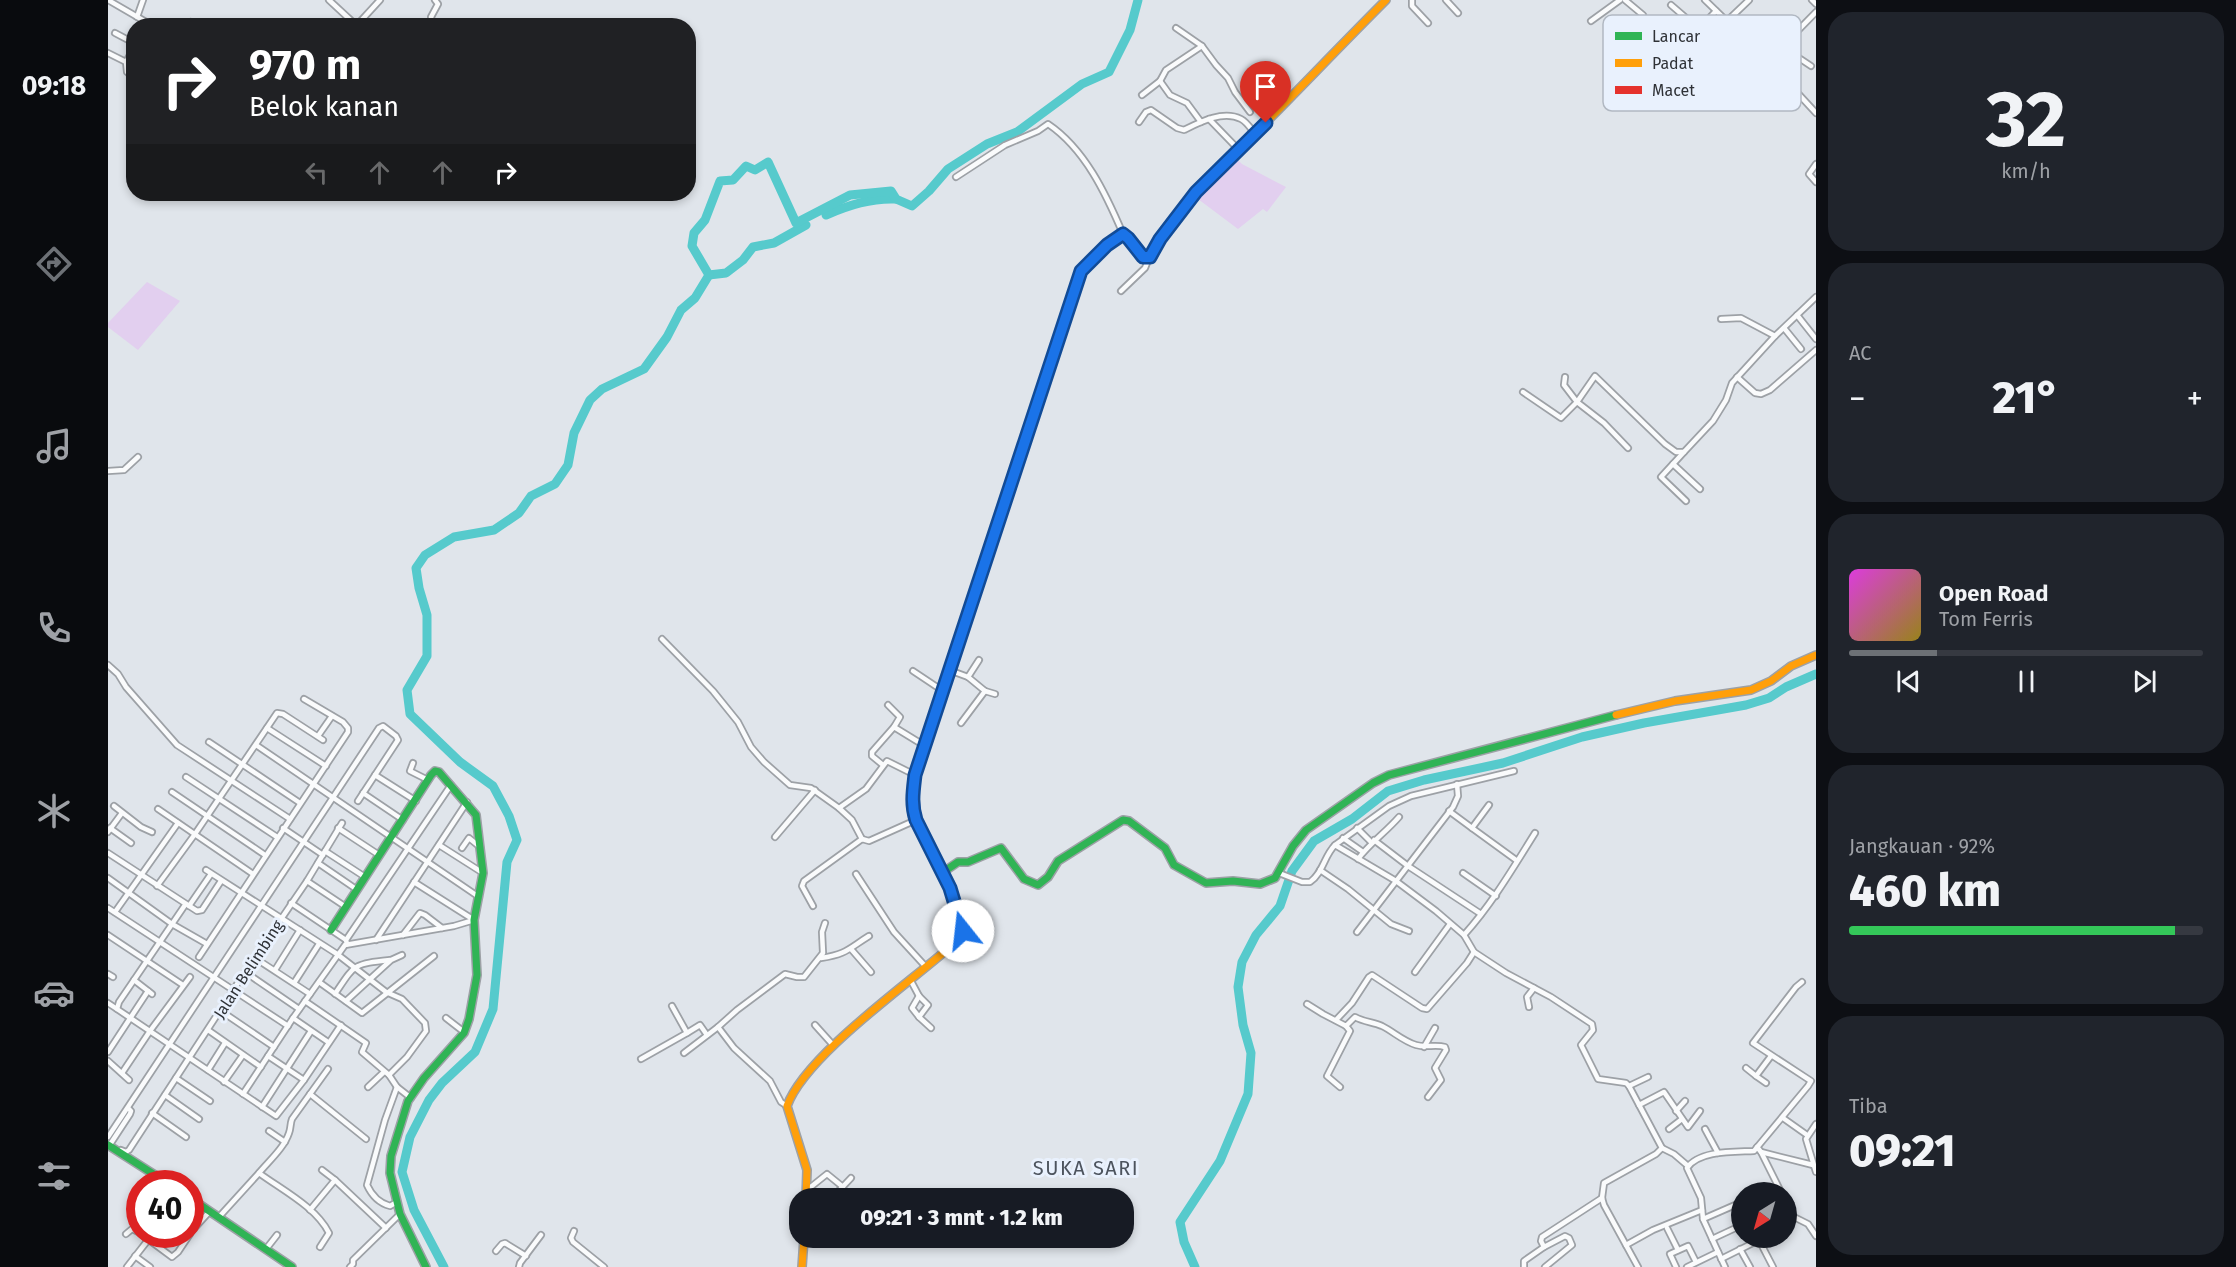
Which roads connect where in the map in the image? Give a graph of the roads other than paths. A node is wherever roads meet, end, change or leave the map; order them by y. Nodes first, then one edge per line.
1 (108, 0) edge
2 (143, 0) edge
3 (329, 0) edge
4 (380, 0) edge
5 (435, 0) edge
6 (1386, 0) edge
7 (1412, 0) edge
8 (1446, 0) edge
9 (1620, 0) edge
10 (1625, 0) edge
11 (1705, 0) edge
12 (1749, 0) edge
13 (1812, 0) edge
14 (1816, 4) edge
15 (1671, 5) dead end
16 (1716, 11) junction
17 (1816, 12) edge
18 (1458, 13) dead end
19 (1643, 15) dead end
20 (1683, 15) edge
21 (1713, 15) edge
22 (1720, 15) edge
23 (1733, 15) edge
24 (137, 17) joint
25 (349, 18) edge
26 (363, 18) edge
27 (431, 18) edge
28 (1591, 21) dead end
29 (1428, 23) dead end
30 (1801, 27) edge
31 (1176, 28) dead end
32 (115, 33) dead end
33 (126, 39) edge
34 (1203, 46) junction
35 (108, 53) edge
36 (1801, 59) edge
37 (126, 62) edge
38 (1811, 66) dead end
39 (1160, 81) junction
40 (1142, 95) dead end
41 (1801, 98) edge
42 (1247, 108) dead end
43 (1816, 113) edge
44 (1209, 119) junction
45 (1139, 122) dead end
46 (1202, 122) junction
47 (1255, 134) junction
48 (1239, 150) junction
49 (1816, 164) edge
50 (956, 177) dead end
51 (1816, 182) edge
52 (1123, 234) junction
53 (1149, 258) junction
54 (1121, 291) dead end
55 (1816, 297) edge
56 (1797, 315) junction
57 (1721, 319) dead end
58 (1784, 328) junction
59 (1775, 336) junction
60 (1816, 339) edge
61 (1801, 349) dead end
62 (1816, 350) edge
63 (1564, 376) dead end
64 (1737, 377) junction
65 (1523, 392) dead end
66 (1577, 402) junction
67 (1628, 448) dead end
68 (1684, 452) junction
69 (138, 456) dead end
70 (1673, 464) junction
71 (108, 471) edge
72 (1700, 489) dead end
73 (1686, 501) dead end
74 (662, 639) dead end
75 (1816, 655) edge
76 (979, 660) dead end
77 (108, 664) edge
78 (949, 670) junction
79 (913, 671) dead end
80 (968, 677) junction
81 (943, 691) junction
82 (985, 691) junction
83 (995, 694) dead end
84 (304, 699) dead end
85 (888, 705) dead end
86 (332, 716) junction
87 (961, 723) dead end
88 (894, 726) junction
89 (267, 728) junction
90 (210, 742) dead end
91 (256, 745) junction
92 (925, 746) junction
93 (413, 763) dead end
94 (243, 764) junction
95 (883, 765) junction
96 (326, 766) junction
97 (1514, 771) dead end
98 (375, 775) junction
99 (915, 775) junction
100 (186, 777) dead end
101 (428, 780) junction
102 (231, 781) junction
103 (1456, 784) junction
104 (312, 785) junction
105 (451, 785) junction
106 (815, 790) junction
107 (172, 792) dead end
108 (363, 793) junction
109 (333, 798) junction
110 (220, 799) junction
111 (358, 801) dead end
112 (416, 801) junction
113 (466, 802) junction
114 (300, 803) junction
115 (114, 806) dead end
116 (1489, 806) dead end
117 (839, 808) junction
118 (158, 809) dead end
119 (1449, 811) junction
120 (122, 813) junction
121 (207, 817) junction
122 (1399, 817) dead end
123 (290, 819) junction
124 (403, 820) junction
125 (916, 820) junction
126 (178, 823) junction
127 (283, 828) junction
128 (1357, 828) junction
129 (1472, 828) junction
130 (109, 830) edge
131 (152, 832) dead end
132 (1535, 833) dead end
133 (195, 834) junction
134 (277, 837) junction
135 (775, 837) dead end
136 (391, 838) junction
137 (1342, 838) junction
138 (862, 839) junction
139 (1373, 841) junction
140 (304, 842) junction
141 (131, 843) dead end
142 (1335, 844) junction
143 (439, 845) junction
144 (480, 847) junction
145 (462, 848) dead end
146 (408, 849) junction
147 (108, 852) edge
148 (1363, 852) junction
149 (324, 853) junction
150 (264, 855) junction
151 (380, 855) junction
152 (1358, 859) junction
153 (1516, 860) junction
154 (428, 862) junction
155 (318, 864) junction
156 (1408, 866) junction
157 (206, 870) dead end
158 (1320, 870) junction
159 (483, 873) junction
160 (942, 873) junction
161 (1281, 873) junction
162 (1463, 873) dead end
163 (141, 874) junction
164 (211, 874) junction
165 (253, 874) junction
166 (856, 874) dead end
167 (365, 876) junction
168 (108, 878) edge
169 (221, 881) junction
170 (307, 881) junction
171 (1396, 881) junction
172 (414, 882) junction
173 (157, 886) junction
174 (356, 889) junction
175 (129, 893) junction
176 (240, 894) junction
177 (1496, 896) junction
178 (479, 897) junction
179 (291, 903) junction
180 (187, 906) junction
181 (813, 906) dead end
182 (261, 907) junction
183 (346, 907) junction
184 (108, 908) edge
185 (1375, 909) junction
186 (115, 912) junction
187 (1481, 914) junction
188 (281, 919) junction
189 (474, 920) junction
190 (825, 923) dead end
191 (172, 924) junction
192 (1450, 924) junction
193 (442, 928) junction
194 (300, 930) junction
195 (331, 930) junction
196 (1409, 931) dead end
197 (1357, 932) dead end
198 (108, 935) edge
199 (403, 935) junction
200 (1464, 935) junction
201 (868, 936) dead end
202 (376, 940) junction
203 (161, 942) junction
204 (346, 942) junction
205 (319, 944) junction
206 (207, 945) junction
207 (851, 949) junction
208 (1474, 952) junction
209 (337, 954) junction
210 (402, 955) dead end
211 (434, 956) dead end
212 (199, 957) dead end
213 (255, 958) junction
214 (820, 958) junction
215 (146, 960) junction
216 (390, 960) junction
217 (353, 967) junction
218 (926, 968) junction
219 (275, 970) junction
220 (245, 972) junction
221 (871, 972) dead end
222 (1415, 972) dead end
223 (189, 977) dead end
224 (213, 979) junction
225 (370, 979) junction
226 (134, 980) junction
227 (319, 981) junction
228 (911, 981) junction
229 (1802, 982) dead end
230 (294, 983) junction
231 (183, 985) junction
232 (1534, 988) junction
233 (234, 991) junction
234 (386, 992) junction
235 (310, 994) junction
236 (335, 994) junction
237 (919, 996) junction
238 (305, 1001) junction
239 (346, 1001) junction
240 (108, 1003) edge
241 (1307, 1004) dead end
242 (672, 1006) dead end
243 (1530, 1007) dead end
244 (117, 1009) junction
245 (299, 1009) junction
246 (221, 1011) junction
247 (130, 1017) junction
248 (919, 1017) junction
249 (293, 1018) junction
250 (446, 1018) dead end
251 (1336, 1020) junction
252 (341, 1025) junction
253 (815, 1025) dead end
254 (288, 1026) junction
255 (1346, 1026) junction
256 (718, 1027) junction
257 (931, 1028) dead end
258 (1435, 1028) dead end
259 (150, 1030) junction
260 (208, 1030) junction
261 (311, 1031) junction
262 (464, 1032) junction
263 (687, 1033) junction
264 (707, 1035) junction
265 (328, 1042) junction
266 (225, 1043) junction
267 (168, 1044) junction
268 (833, 1045) junction
269 (274, 1047) junction
270 (1424, 1047) junction
271 (108, 1052) edge
272 (684, 1053) dead end
273 (243, 1055) junction
274 (268, 1056) junction
275 (1771, 1056) junction
276 (189, 1057) junction
277 (641, 1059) dead end
278 (108, 1061) edge
279 (261, 1067) junction
280 (285, 1068) junction
281 (1746, 1068) dead end
282 (328, 1069) dead end
283 (208, 1070) junction
284 (122, 1073) junction
285 (386, 1073) junction
286 (1756, 1076) junction
287 (1648, 1077) dead end
288 (176, 1078) junction
289 (129, 1080) dead end
290 (304, 1080) junction
291 (1811, 1081) junction
292 (224, 1082) junction
293 (1766, 1083) dead end
294 (1816, 1085) edge
295 (1629, 1086) junction
296 (368, 1087) dead end
297 (397, 1087) junction
298 (1340, 1087) dead end
299 (1672, 1089) dead end
300 (243, 1094) junction
301 (309, 1094) junction
302 (165, 1095) junction
303 (1667, 1096) junction
304 (411, 1098) junction
305 (1428, 1098) dead end
306 (210, 1101) dead end
307 (1685, 1101) dead end
308 (787, 1106) junction
309 (1639, 1106) junction
310 (262, 1107) junction
311 (1676, 1111) junction
312 (1700, 1112) dead end
313 (152, 1113) junction
314 (1783, 1118) junction
315 (199, 1119) dead end
316 (1682, 1119) junction
317 (1816, 1124) edge
318 (1669, 1129) dead end
319 (1705, 1129) dead end
320 (269, 1131) dead end
321 (1807, 1135) junction
322 (186, 1137) dead end
323 (366, 1139) dead end
324 (109, 1141) edge
325 (285, 1142) junction
326 (1662, 1148) junction
327 (1759, 1150) junction
328 (1718, 1153) junction
329 (1813, 1165) junction
330 (1688, 1166) junction
331 (149, 1170) edge
332 (321, 1170) dead end
333 (1816, 1172) edge
334 (259, 1173) junction
335 (851, 1178) dead end
336 (335, 1180) junction
337 (1776, 1182) edge
338 (843, 1187) joint
339 (807, 1188) edge
340 (810, 1188) edge
341 (1602, 1198) junction
342 (397, 1202) junction
343 (204, 1207) edge
344 (1731, 1207) edge
345 (310, 1210) junction
346 (1702, 1210) junction
347 (210, 1211) junction
348 (400, 1214) junction
349 (219, 1217) junction
350 (204, 1218) edge
351 (1797, 1218) edge
352 (1703, 1219) junction
353 (386, 1228) junction
354 (1667, 1228) dead end
355 (1731, 1230) edge
356 (574, 1231) dead end
357 (277, 1235) dead end
358 (541, 1235) dead end
359 (1816, 1236) edge
360 (1712, 1239) junction
361 (1626, 1245) junction
362 (320, 1247) dead end
363 (1544, 1247) junction
364 (142, 1248) edge
365 (159, 1248) edge
366 (181, 1248) edge
367 (803, 1248) edge
368 (1765, 1248) edge
369 (266, 1249) junction
370 (1740, 1249) joint
371 (1678, 1250) junction
372 (496, 1251) dead end
373 (1718, 1252) junction
374 (135, 1256) junction
375 (526, 1256) junction
376 (1721, 1259) junction
377 (1696, 1262) junction
378 (354, 1266) edge
379 (127, 1267) edge
380 (150, 1267) edge
381 (292, 1267) edge
382 (426, 1267) edge
383 (519, 1267) edge
384 (604, 1267) edge
385 (802, 1267) edge
386 (1524, 1267) edge
387 (1545, 1267) edge
388 (1638, 1267) edge
389 (1676, 1267) edge
390 (1687, 1267) edge
391 (1725, 1267) edge
392 (1750, 1267) edge
393 (1773, 1267) edge

1 - 24 street
2 - 24 street
3 - 25 street
4 - 26 street
5 - 27 street
6 - 47 street
7 - 29 street
8 - 18 street
9 - 28 street
10 - 19 street
11 - 16 street
12 - 23 street
13 - 14 street
15 - 20 street
16 - 21 street
16 - 22 street
17 - 30 street
31 - 34 street
32 - 33 street
34 - 39 street
34 - 42 street
35 - 37 street
36 - 38 street
39 - 40 street
39 - 46 street
41 - 43 street
44 - 46 street
44 - 47 street
44 - 48 street
45 - 46 street
47 - 48 street
48 - 53 street
49 - 51 street
50 - 52 street
52 - 53 street
52 - 78 street
53 - 54 street
55 - 56 street
56 - 58 street
56 - 60 street
57 - 59 street
58 - 59 street
58 - 61 street
59 - 64 street
62 - 64 street
63 - 66 street
64 - 68 street
65 - 66 street
66 - 67 street
66 - 68 street
68 - 70 street
69 - 71 street
70 - 72 street
70 - 73 street
74 - 106 street
75 - 161 street
76 - 80 street
77 - 102 street
78 - 80 street
78 - 81 street
79 - 81 street
80 - 82 street
81 - 92 street
82 - 83 street
82 - 87 street
84 - 86 street
85 - 88 street
86 - 89 street
86 - 96 street
88 - 92 street
88 - 95 street
89 - 91 street
89 - 96 street
90 - 94 street
91 - 94 street
91 - 104 street
92 - 99 street
93 - 101 street
94 - 102 street
94 - 114 street
95 - 99 street
95 - 117 street
96 - 104 street
97 - 103 street
98 - 108 street
98 - 109 street
98 - 112 street
99 - 125 street
100 - 110 street
101 - 105 street
101 - 112 street
102 - 110 street
102 - 123 street
103 - 119 street
103 - 128 street
104 - 109 street
104 - 114 street
105 - 113 street
105 - 146 street
106 - 117 street
106 - 135 street
107 - 121 street
108 - 111 street
108 - 124 street
109 - 136 street
109 - 140 street
110 - 121 street
110 - 134 street
112 - 124 street
113 - 143 street
113 - 144 street
114 - 123 street
115 - 120 street
116 - 129 street
117 - 138 street
118 - 126 street
119 - 129 street
119 - 156 street
120 - 130 street
120 - 131 street
121 - 133 street
121 - 150 street
122 - 139 street
123 - 127 street
124 - 136 street
125 - 138 street
125 - 160 street
126 - 133 street
126 - 163 street
127 - 134 street
127 - 140 street
128 - 137 street
128 - 139 street
129 - 153 street
130 - 141 street
132 - 153 street
133 - 165 street
133 - 173 street
134 - 150 street
136 - 146 street
136 - 151 street
137 - 142 street
137 - 148 street
138 - 181 street
139 - 148 street
139 - 156 street
140 - 149 street
140 - 182 street
142 - 152 street
142 - 158 street
143 - 154 street
143 - 159 street
144 - 145 street
144 - 159 street
146 - 154 street
146 - 204 street
147 - 163 street
148 - 152 street
149 - 151 street, Jalan Belimbing
149 - 155 street, Jalan Belimbing
149 - 167 street
150 - 165 street
151 - 167 street
152 - 171 street
153 - 177 street
154 - 172 street
154 - 178 street
155 - 170 street, Jalan Belimbing
155 - 174 street
156 - 171 street
156 - 187 street
157 - 164 street
158 - 161 street
158 - 185 street
159 - 178 street
160 - 161 street
160 - 218 street
162 - 177 street
163 - 173 street
163 - 175 street
164 - 169 street
164 - 180 street
165 - 176 street
166 - 218 street
167 - 174 street
168 - 175 street
169 - 176 street
169 - 180 street
170 - 179 street, Jalan Belimbing
170 - 183 street
171 - 185 street
171 - 192 street
172 - 189 street
172 - 202 street
173 - 180 street
174 - 183 street
175 - 186 street
175 - 191 street
176 - 182 street
176 - 206 street
177 - 187 street
178 - 189 street
179 - 188 street, Jalan Belimbing
179 - 195 street
180 - 191 street
182 - 188 street
182 - 224 street
183 - 195 street
184 - 186 street
185 - 196 street
185 - 197 street
186 - 203 street
187 - 200 street
188 - 194 street
188 - 213 street, Jalan Belimbing
189 - 193 street
189 - 262 street
190 - 214 street
191 - 203 street
191 - 206 street
192 - 200 street
192 - 222 street
193 - 199 street
193 - 199 street
194 - 205 street
194 - 219 street
195 - 204 street
198 - 215 street
199 - 202 street
200 - 208 street
201 - 207 street
202 - 204 street
203 - 215 street
203 - 224 street
204 - 209 street
205 - 209 street
205 - 230 street
206 - 212 street
207 - 214 street
207 - 221 street
208 - 232 street
208 - 251 street
209 - 217 street
209 - 227 street
210 - 216 street
211 - 234 street
213 - 219 street
213 - 220 street, Jalan Belimbing
214 - 256 street
215 - 226 street
215 - 231 street
216 - 217 street
216 - 225 street
217 - 225 street
217 - 236 street
218 - 228 street
219 - 230 street
220 - 233 street, Jalan Belimbing
220 - 245 street
223 - 231 street
224 - 233 street
224 - 267 street
225 - 234 street
225 - 239 street
226 - 244 street
226 - 247 street
227 - 235 street
227 - 236 street
228 - 237 street
228 - 268 street
229 - 275 street
230 - 235 street
231 - 259 street
232 - 243 street
232 - 295 street
233 - 246 street, Jalan Belimbing
233 - 254 street
234 - 239 street
234 - 285 street
235 - 238 street
236 - 239 street
237 - 248 street
237 - 248 street
238 - 245 street
238 - 252 street
240 - 244 street
241 - 251 street
242 - 263 street
244 - 247 street
245 - 249 street
246 - 260 street, Jalan Belimbing
246 - 269 street
247 - 259 street
247 - 271 street
248 - 257 street
249 - 254 street
249 - 261 street
250 - 262 street
251 - 255 street
252 - 265 street
252 - 285 street
253 - 268 street
254 - 269 street
255 - 270 street
255 - 298 street
256 - 264 street
256 - 308 street
258 - 270 street
259 - 267 street
259 - 284 street
260 - 266 street
260 - 276 street, Jalan Belimbing
261 - 265 street
261 - 280 street
262 - 304 street
263 - 264 street
263 - 277 street
264 - 272 street
265 - 290 street
266 - 273 street
266 - 283 street
267 - 276 street
267 - 324 street
268 - 308 street
269 - 274 street
270 - 305 street
273 - 279 street
273 - 292 street
274 - 279 street
274 - 280 street
275 - 286 street
275 - 291 street
276 - 283 street
276 - 288 street, Jalan Belimbing
278 - 284 street
279 - 300 street
280 - 290 street
280 - 310 street
281 - 286 street
282 - 301 street
283 - 292 street
284 - 289 street
285 - 296 street
285 - 297 street
286 - 293 street
287 - 295 street
288 - 302 street, Jalan Belimbing
288 - 306 street
290 - 310 street
291 - 294 street
291 - 314 street
292 - 300 street
295 - 309 street
297 - 304 street
297 - 342 street
299 - 303 street
300 - 310 street
301 - 323 street
301 - 325 street
302 - 313 street, Jalan Belimbing
302 - 315 street
303 - 309 street
303 - 311 street
304 - 342 street
307 - 311 street
308 - 339 street
309 - 326 street
311 - 316 street
312 - 316 street
313 - 322 street
313 - 324 street, Jalan Belimbing
314 - 321 street
314 - 327 street
316 - 318 street
317 - 321 street
319 - 328 street
320 - 325 street
321 - 329 street
324 - 331 street
325 - 334 street
326 - 330 street
326 - 341 street
327 - 328 street
327 - 329 street
327 - 337 street
328 - 330 street
329 - 333 street
330 - 346 street
332 - 336 street
334 - 345 street
334 - 349 street
335 - 338 street
336 - 345 street
336 - 353 street
338 - 340 street
341 - 361 street
341 - 363 street
342 - 348 street
343 - 347 street
344 - 352 street
345 - 362 street
346 - 352 street
346 - 361 street
347 - 349 street
347 - 350 street
348 - 353 street
348 - 382 street
349 - 369 street
351 - 359 street
352 - 360 street
353 - 378 street
354 - 371 street
355 - 360 street
356 - 384 street
357 - 369 street
358 - 375 street
360 - 373 street
361 - 388 street
363 - 386 street
363 - 387 street
364 - 374 street
365 - 366 street
367 - 385 street
368 - 393 street
369 - 381 street
370 - 376 street
370 - 392 street
371 - 377 street
371 - 389 street
372 - 375 street
373 - 376 street
373 - 377 street
374 - 379 street
374 - 380 street
375 - 383 street
376 - 391 street
377 - 390 street

